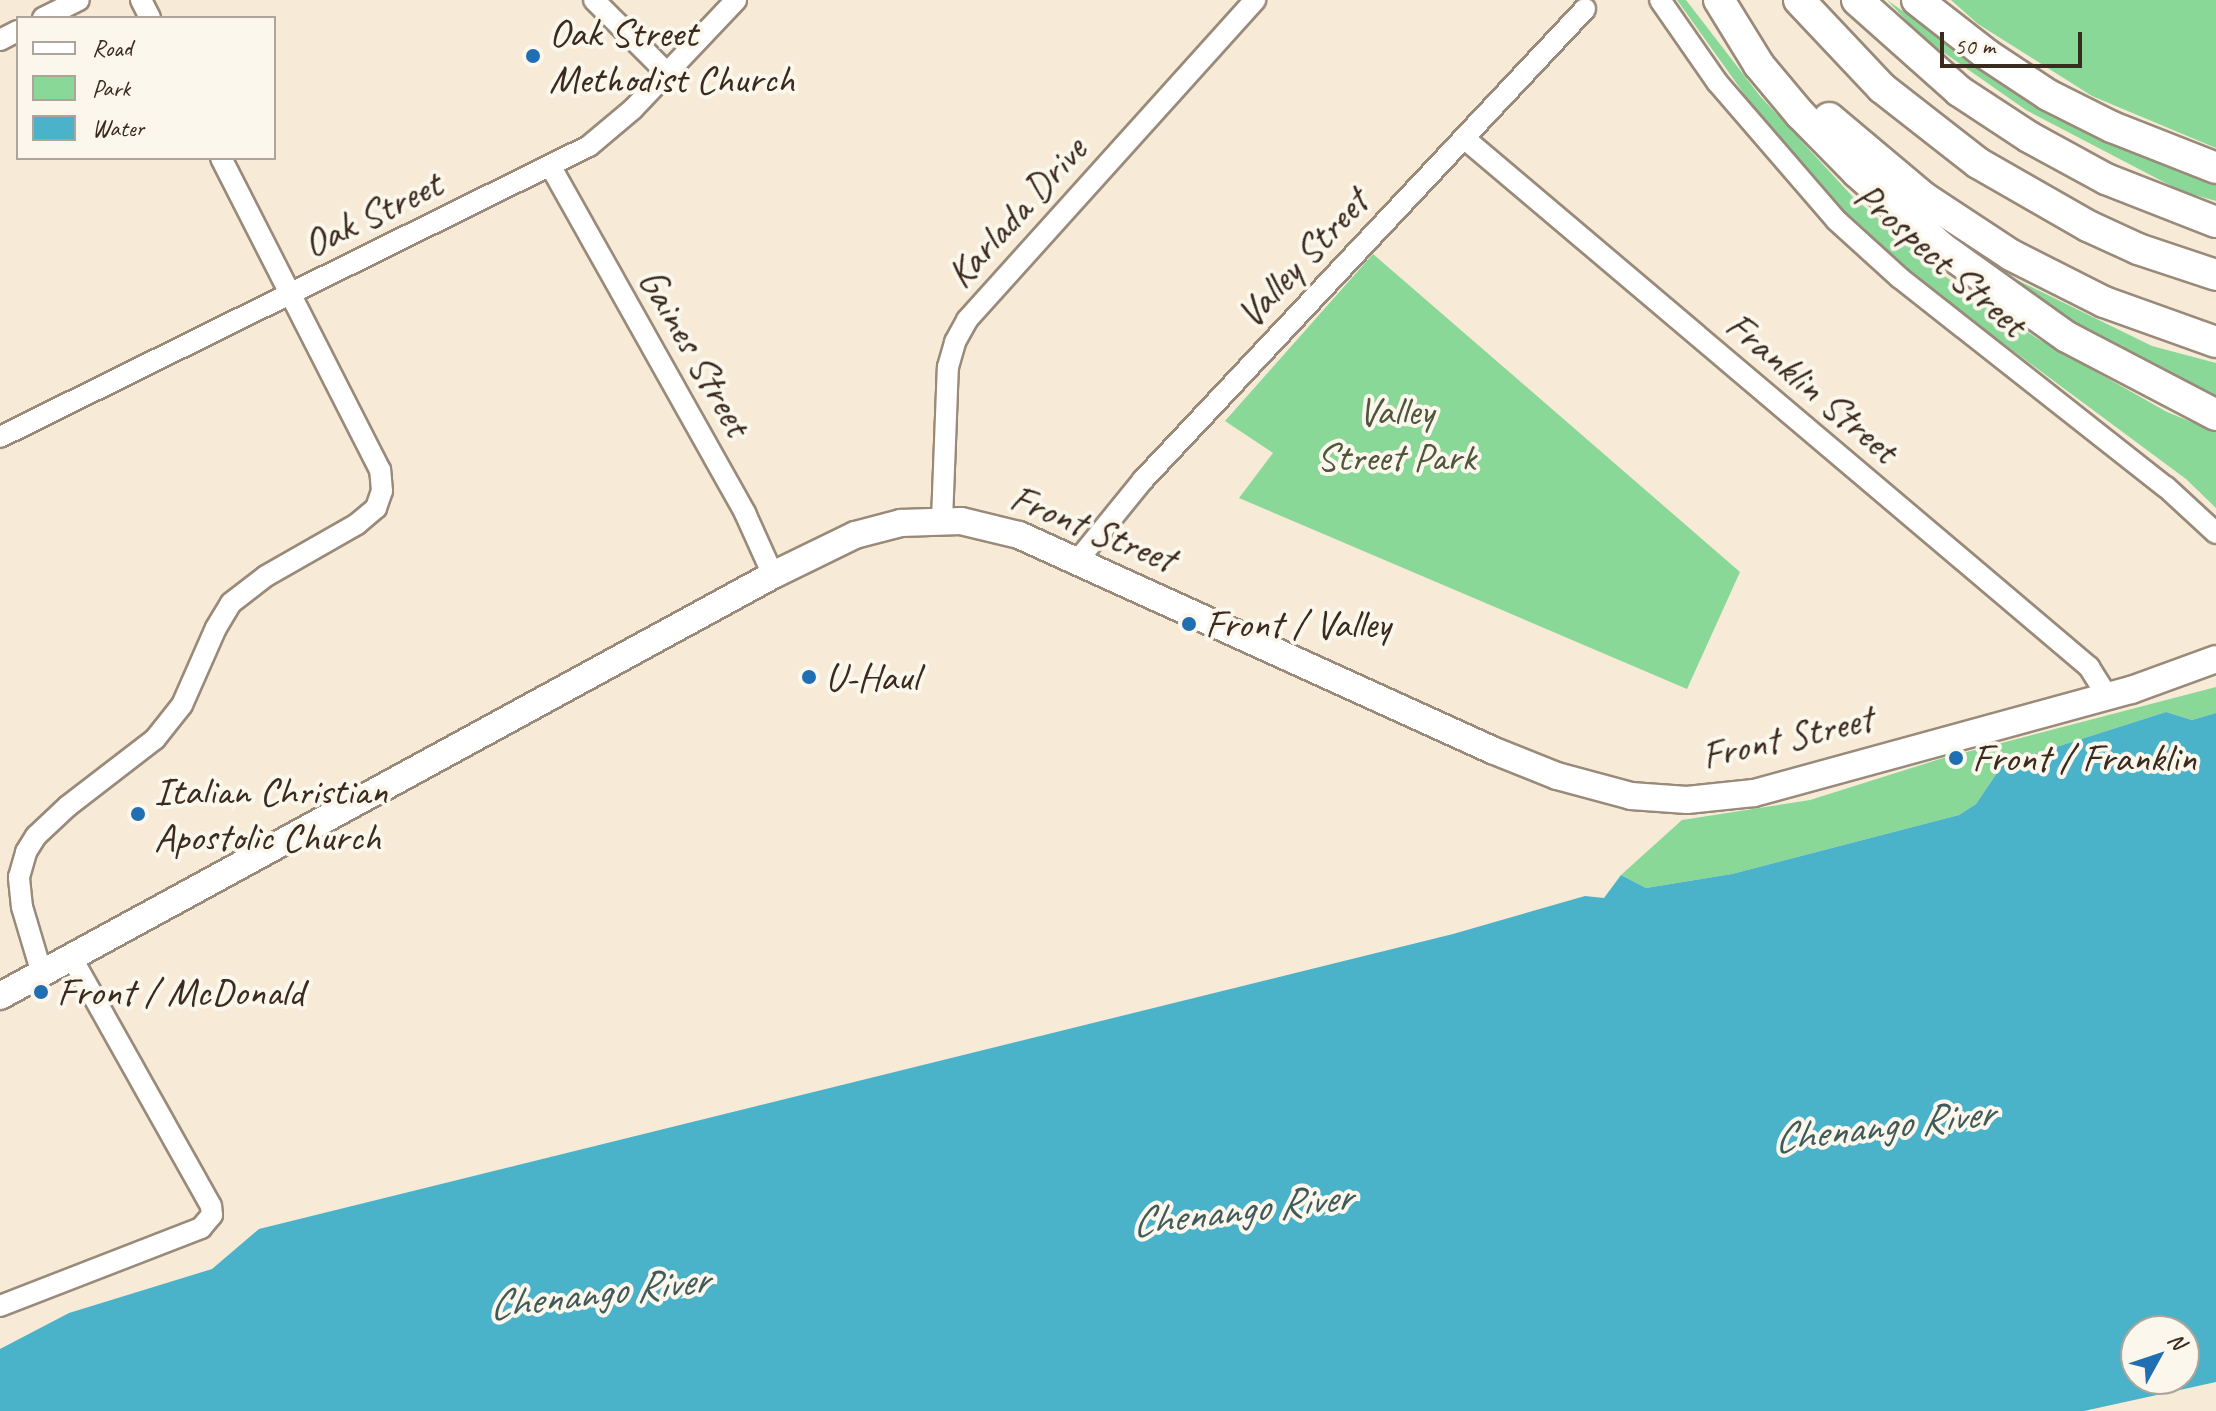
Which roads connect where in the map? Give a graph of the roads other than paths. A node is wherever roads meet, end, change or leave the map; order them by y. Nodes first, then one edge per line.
1 (79, 0) edge
2 (594, 0) edge
3 (736, 0) edge
4 (1255, 0) edge
5 (1660, 0) edge
6 (1722, 0) edge
7 (1799, 0) edge
8 (1857, 0) edge
9 (1917, 0) edge
10 (1585, 9) dead end
11 (47, 16) edge
12 (667, 73) junction
13 (1464, 138) junction
14 (222, 160) edge
15 (551, 167) junction
16 (2216, 168) edge
17 (2216, 222) edge
18 (2216, 275) edge
19 (290, 294) junction
20 (2216, 342) edge
21 (2216, 415) edge
22 (0, 437) edge
23 (942, 520) junction
24 (2216, 533) edge
25 (1078, 560) junction
26 (773, 575) junction
27 (2216, 659) edge
28 (2107, 696) junction
29 (72, 958) junction
30 (42, 974) junction
31 (0, 996) edge
32 (0, 1306) edge

1 - 11 street
2 - 12 street
3 - 12 street, Oak Street
4 - 23 street, Karlada Drive
5 - 24 street, Prospect Street
6 - 20 highway
6 - 21 highway
7 - 18 highway
8 - 17 highway
9 - 16 highway
10 - 13 street, Valley Street
12 - 15 street, Oak Street
13 - 25 street, Valley Street
13 - 28 street, Franklin Street
14 - 19 street
15 - 19 street, Oak Street
15 - 26 street, Gaines Street
19 - 22 street, Oak Street
19 - 30 street
23 - 25 main road, Front Street
23 - 26 main road, Front Street
25 - 28 main road, Front Street
26 - 29 main road, Front Street
27 - 28 main road, Front Street
29 - 30 main road, Front Street
29 - 32 street
30 - 31 main road, Front Street

